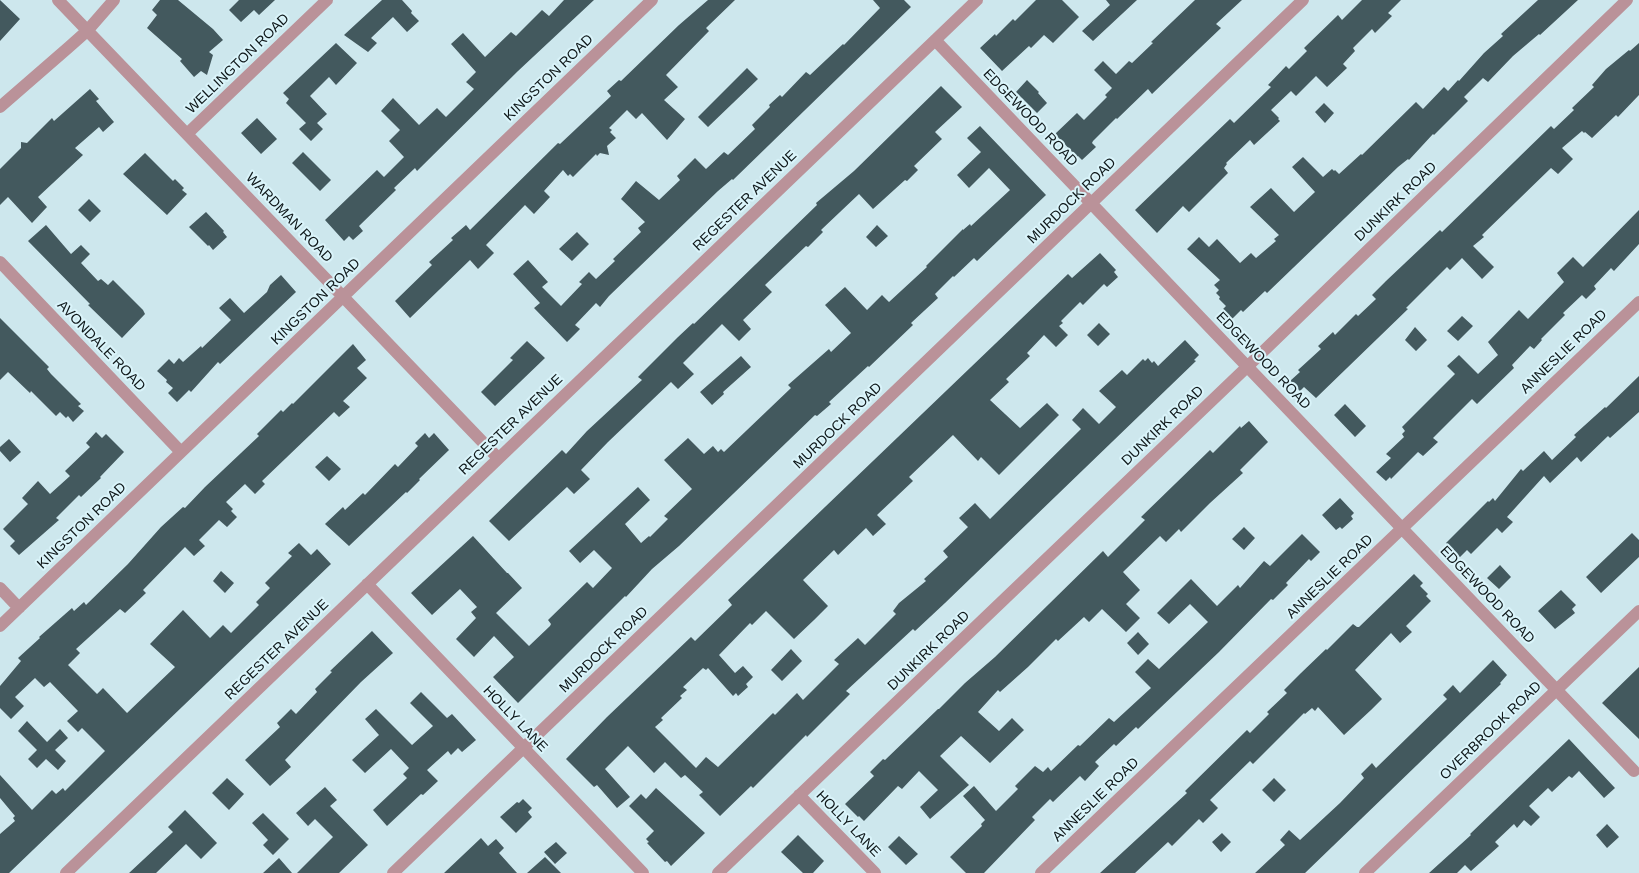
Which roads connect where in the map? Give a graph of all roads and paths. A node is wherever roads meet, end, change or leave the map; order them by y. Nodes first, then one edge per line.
1 (58, 0) edge
2 (114, 0) edge
3 (328, 0) edge
4 (652, 0) edge
5 (976, 0) edge
6 (1303, 0) edge
7 (1627, 0) edge
8 (87, 31) junction
9 (935, 40) junction
10 (0, 107) edge
11 (187, 134) junction
12 (1091, 204) junction
13 (0, 262) edge
14 (344, 296) junction
15 (1639, 302) edge
16 (1247, 367) junction
17 (181, 452) junction
18 (498, 458) junction
19 (1402, 529) junction
20 (367, 584) junction
21 (0, 588) edge
22 (19, 608) junction
23 (1639, 611) edge
24 (0, 626) edge
25 (1556, 689) junction
26 (523, 749) junction
27 (1634, 771) dead end
28 (799, 795) junction
29 (66, 873) edge
30 (393, 873) edge
31 (643, 873) edge
32 (718, 873) edge
33 (875, 873) edge
34 (1041, 873) edge
35 (1365, 873) edge

1 - 8 street, WARDMAN ROAD
2 - 8 street
3 - 11 street, WELLINGTON ROAD
4 - 14 street, KINGSTON ROAD
5 - 9 street, REGESTER AVENUE
6 - 12 street, MURDOCK ROAD
7 - 16 street, DUNKIRK ROAD
8 - 10 street
8 - 11 street, WARDMAN ROAD
9 - 12 street, EDGEWOOD ROAD
9 - 18 street, REGESTER AVENUE
11 - 14 street, WARDMAN ROAD
12 - 16 street, EDGEWOOD ROAD
12 - 26 street, MURDOCK ROAD
13 - 17 street, AVONDALE ROAD
14 - 17 street, KINGSTON ROAD
14 - 18 street, WARDMAN ROAD
15 - 19 street, ANNESLIE ROAD
16 - 19 street, EDGEWOOD ROAD
16 - 28 street, DUNKIRK ROAD
17 - 22 street, KINGSTON ROAD
18 - 20 street, REGESTER AVENUE
19 - 25 street, EDGEWOOD ROAD
19 - 34 street, ANNESLIE ROAD
20 - 26 street, HOLLY LANE
20 - 29 street, REGESTER AVENUE
21 - 22 street
22 - 24 street, KINGSTON ROAD
23 - 25 street, OVERBROOK ROAD
25 - 27 street, EDGEWOOD ROAD
25 - 35 street, OVERBROOK ROAD
26 - 30 street, MURDOCK ROAD
26 - 31 street, HOLLY LANE
28 - 32 street, DUNKIRK ROAD
28 - 33 street, HOLLY LANE

